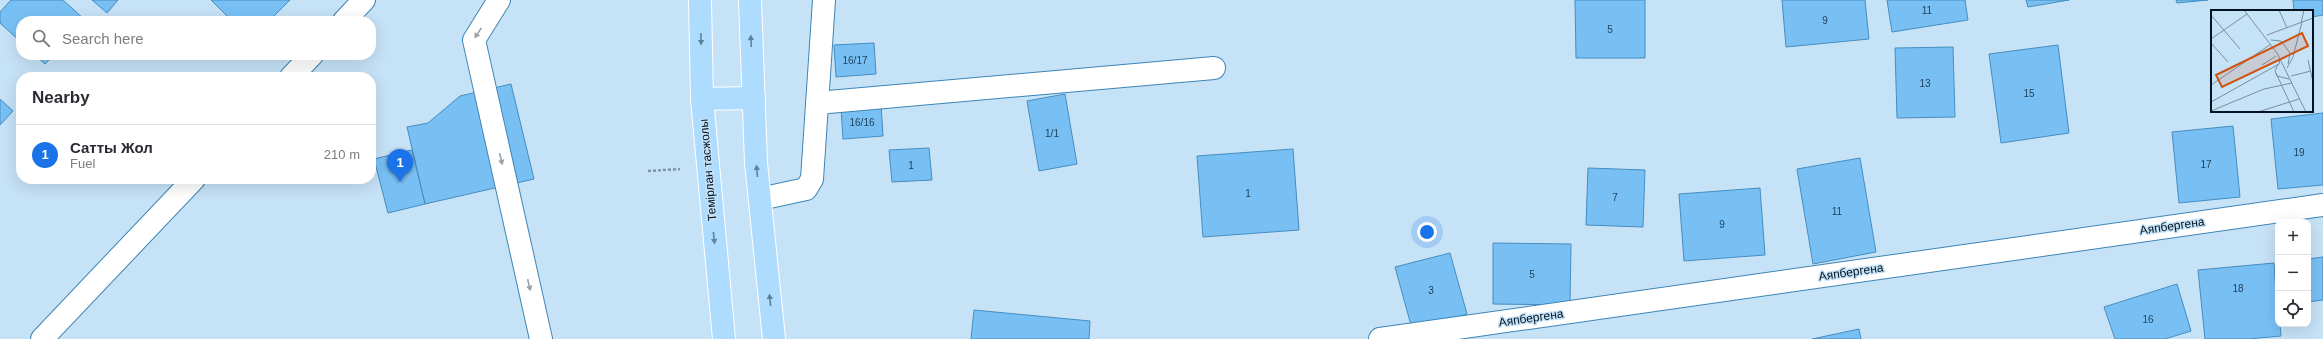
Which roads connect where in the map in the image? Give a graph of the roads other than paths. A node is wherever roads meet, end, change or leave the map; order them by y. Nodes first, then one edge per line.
1 (364, 0) edge
2 (499, 0) edge
3 (700, 0) edge
4 (824, 0) edge
5 (752, 3) edge
6 (349, 16) edge
7 (307, 60) edge
8 (1214, 68) dead end
9 (296, 72) edge
10 (754, 98) junction
11 (702, 99) junction
12 (817, 103) junction
13 (189, 184) edge
14 (760, 199) junction
15 (2323, 205) edge
16 (42, 339) edge
17 (541, 339) edge
18 (724, 339) edge
19 (774, 339) edge
20 (1380, 339) edge

1 - 6 street
2 -> 17 street
3 -> 11 main road, Темірлан тасжолы
4 - 12 street
10 -> 5 main road
7 - 9 street
8 - 12 street
10 - 11 main road
14 -> 10 main road
11 -> 18 main road, Темірлан тасжолы
12 - 14 street
13 - 16 street
19 -> 14 main road
15 - 20 street, Аяпбергена

